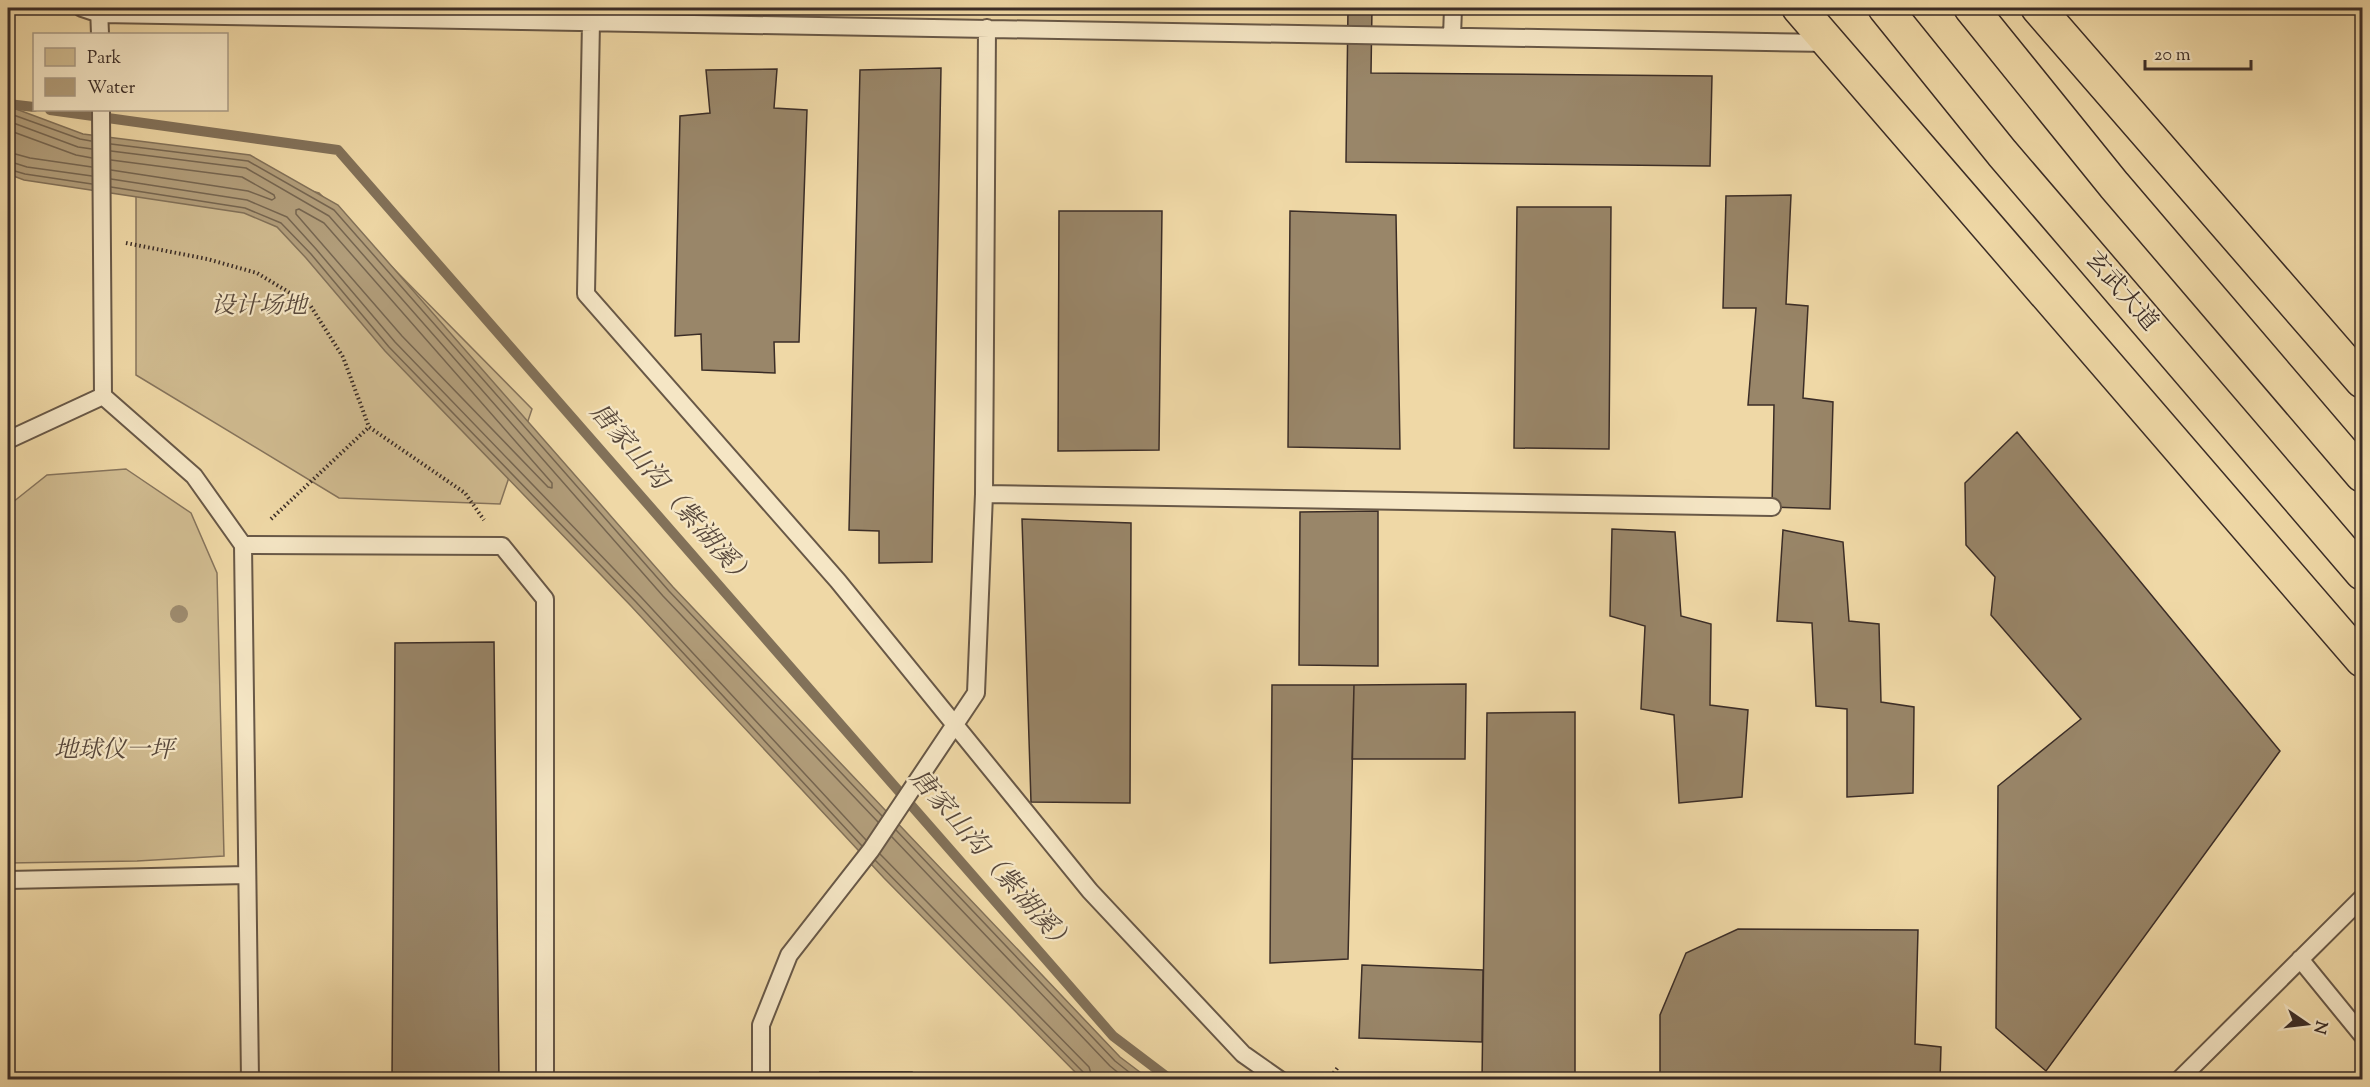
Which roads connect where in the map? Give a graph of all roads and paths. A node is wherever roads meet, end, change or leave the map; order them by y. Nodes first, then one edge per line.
1 (82, 8) edge
2 (1453, 8) edge
3 (1799, 8) edge
4 (1885, 8) edge
5 (1971, 8) edge
6 (2038, 8) edge
7 (100, 11) edge
8 (591, 22) junction
9 (987, 28) junction
10 (100, 33) edge
11 (1452, 36) junction
12 (1831, 43) junction
13 (101, 115) edge
14 (102, 238) junction
15 (2362, 381) edge
16 (104, 396) junction
17 (369, 427) junction
18 (8, 440) edge
19 (2362, 475) edge
20 (984, 494) junction
21 (1772, 507) dead end
22 (243, 545) junction
23 (502, 546) junction
24 (2362, 573) edge
25 (2362, 660) edge
26 (954, 726) junction
27 (248, 875) junction
28 (8, 879) edge
29 (2362, 898) edge
30 (2300, 959) junction
31 (2362, 1035) edge
32 (1339, 1066) dead end
33 (250, 1080) edge
34 (546, 1080) edge
35 (761, 1080) edge
36 (1280, 1080) edge
37 (1328, 1080) edge
38 (2179, 1080) edge

1 - 7 lane
2 - 11 lane
3 - 12 highway
4 - 24 highway, 玄武大道
5 - 19 highway
6 - 15 highway
7 - 8 lane
7 - 10 lane
8 - 9 lane
8 - 26 lane
9 - 11 lane
9 - 20 lane
11 - 12 lane
12 - 25 highway
13 - 14 lane
14 - 16 lane
14 - 17 path
16 - 18 lane
16 - 22 lane
17 - 22 path
17 - 23 path
20 - 21 lane
20 - 26 lane
22 - 23 lane
22 - 27 lane
23 - 34 lane
26 - 35 lane
26 - 36 lane
27 - 28 lane
27 - 33 lane
29 - 30 lane
30 - 31 lane
30 - 38 lane
32 - 37 path

